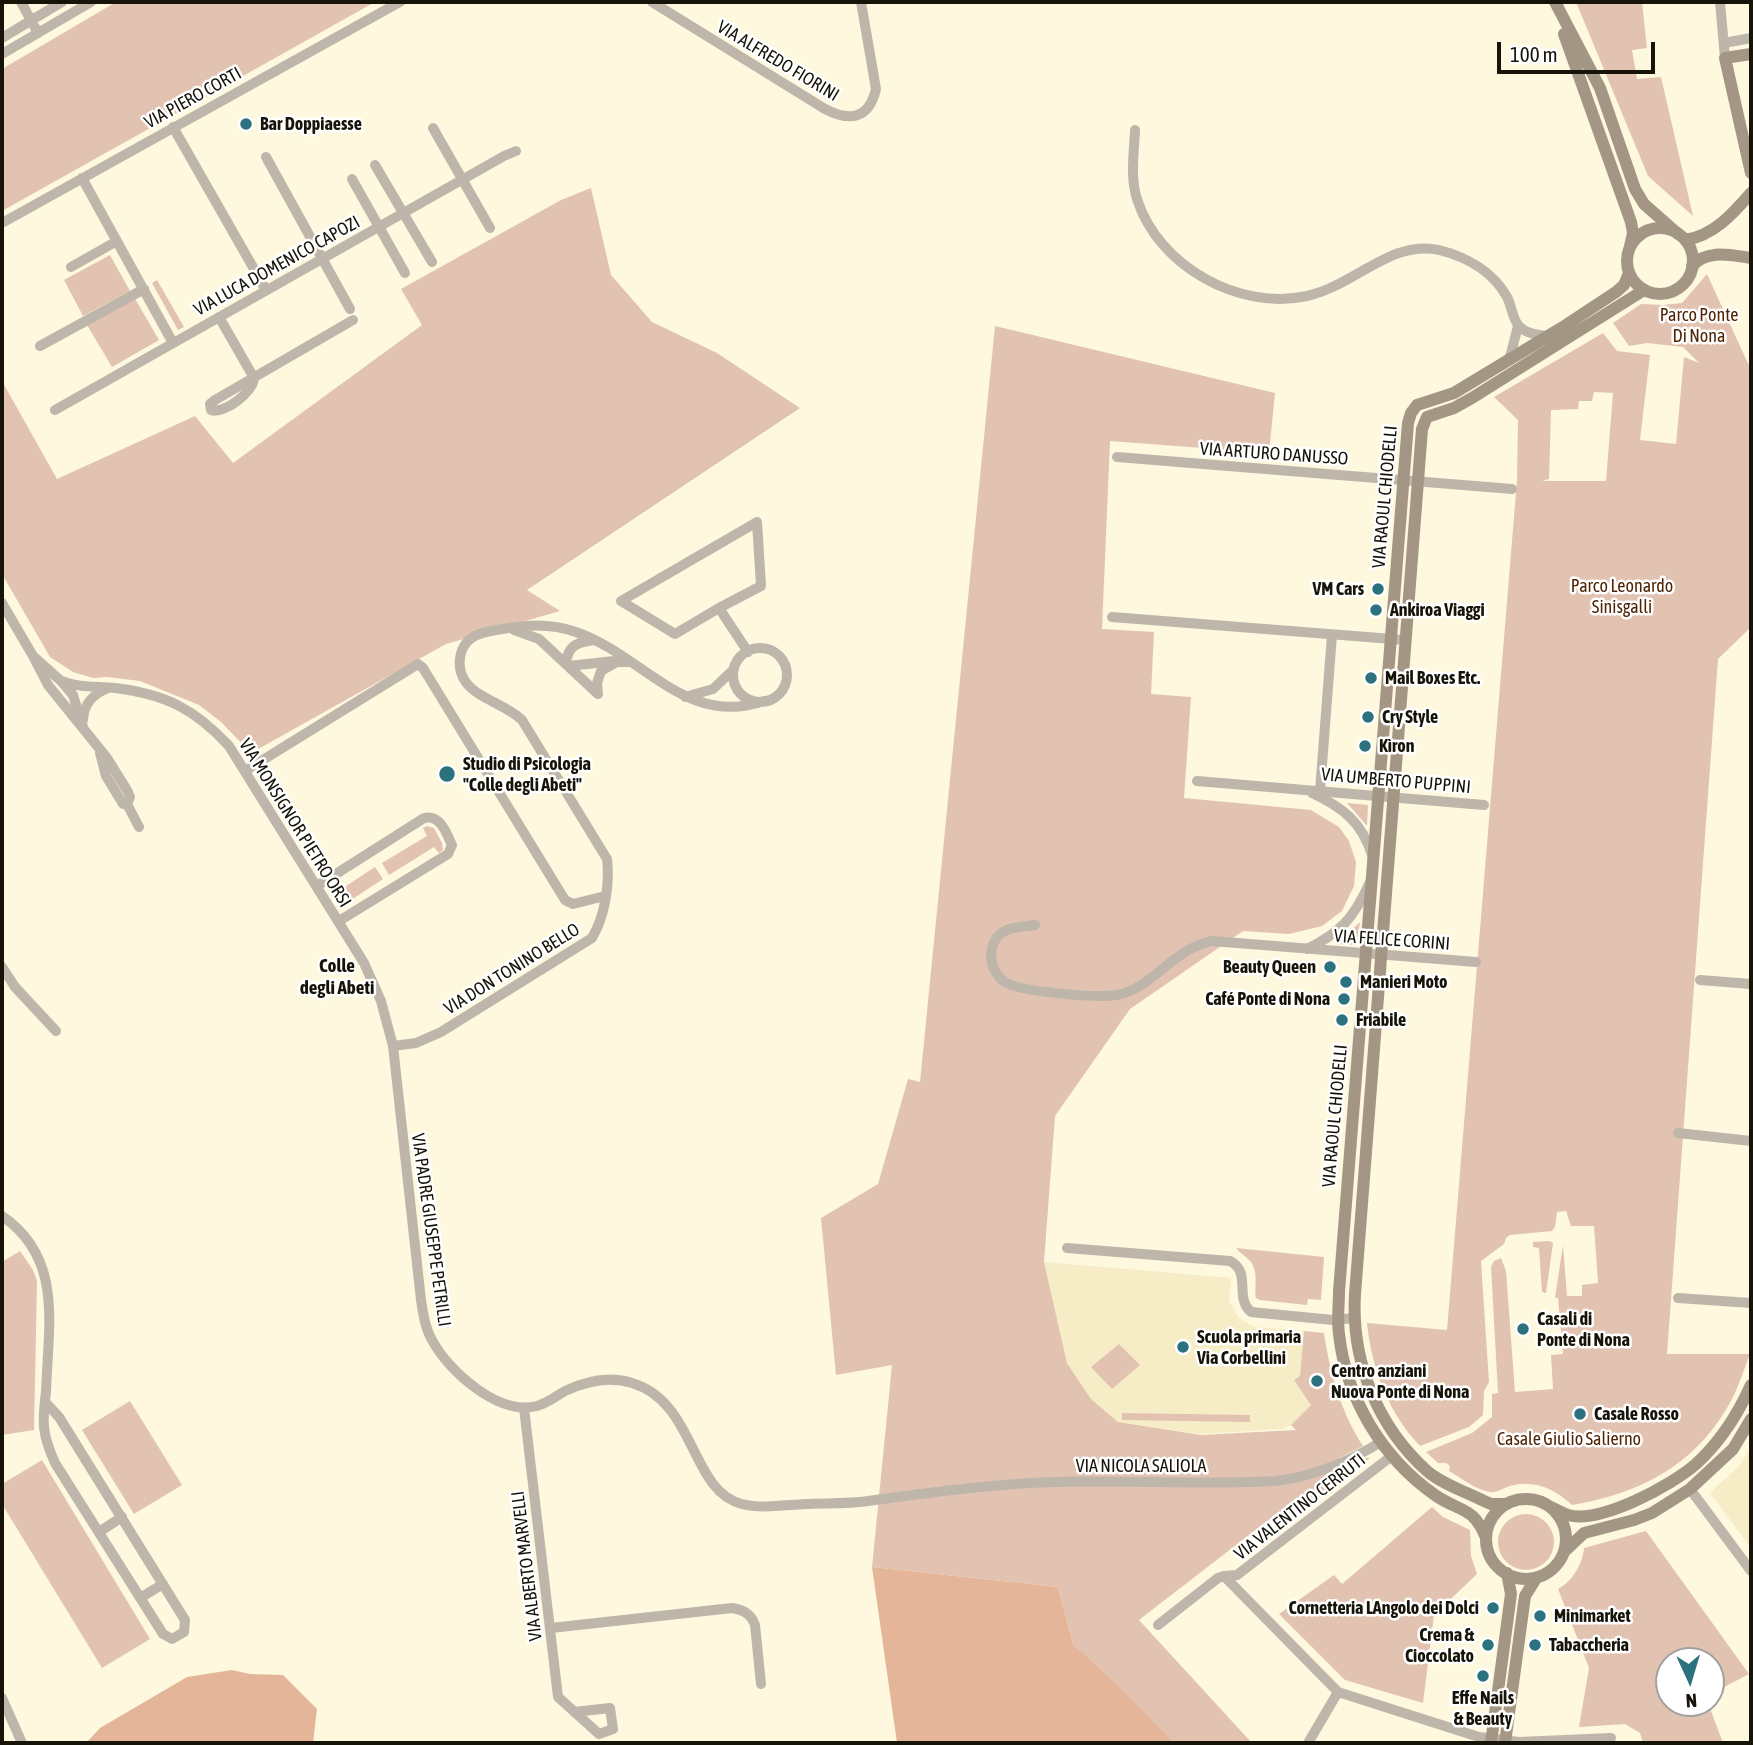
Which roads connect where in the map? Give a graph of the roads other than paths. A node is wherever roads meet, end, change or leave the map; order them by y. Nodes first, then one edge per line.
1 (21, 2) edge
2 (62, 2) edge
3 (91, 2) edge
4 (400, 2) edge
5 (652, 2) edge
6 (860, 2) edge
7 (1554, 2) edge
8 (1720, 2) edge
9 (30, 20) junction
10 (38, 33) junction
11 (2, 37) edge
12 (1751, 38) edge
13 (1724, 43) junction
14 (2, 54) edge
15 (1751, 54) edge
16 (1725, 58) junction
17 (173, 127) junction
18 (433, 128) dead end
19 (1135, 131) dead end
20 (516, 151) dead end
21 (266, 157) dead end
22 (375, 165) dead end
23 (1751, 173) edge
24 (82, 178) junction
25 (352, 179) dead end
26 (463, 179) junction
27 (1751, 193) edge
28 (404, 213) junction
29 (2, 223) edge
30 (379, 227) junction
31 (490, 228) dead end
32 (1681, 237) junction
33 (117, 241) junction
34 (1630, 246) junction
35 (323, 258) junction
36 (1751, 258) edge
37 (432, 262) dead end
38 (1692, 266) junction
39 (71, 267) dead end
40 (1629, 273) junction
41 (405, 274) dead end
42 (144, 289) junction
43 (266, 290) junction
44 (1644, 290) junction
45 (350, 309) dead end
46 (219, 317) junction
47 (353, 320) dead end
48 (1518, 326) junction
49 (1549, 336) junction
50 (173, 342) junction
51 (40, 346) dead end
52 (1509, 361) junction
53 (55, 410) dead end
54 (1117, 457) dead end
55 (1404, 480) junction
56 (1418, 481) junction
57 (1512, 489) dead end
58 (2, 603) edge
59 (719, 608) junction
60 (1112, 617) dead end
61 (503, 629) junction
62 (1332, 635) junction
63 (1391, 639) junction
64 (594, 640) junction
65 (1405, 640) junction
66 (748, 652) junction
67 (33, 656) junction
68 (617, 662) junction
69 (630, 662) junction
70 (567, 664) junction
71 (734, 668) junction
72 (61, 681) junction
73 (110, 688) junction
74 (684, 697) junction
75 (764, 701) junction
76 (85, 730) junction
77 (245, 771) junction
78 (1197, 780) dead end
79 (1306, 790) junction
80 (1320, 791) junction
81 (1379, 796) junction
82 (1393, 797) junction
83 (1484, 805) dead end
84 (139, 827) dead end
85 (1374, 862) junction
86 (1372, 877) junction
87 (317, 886) junction
88 (605, 896) junction
89 (339, 921) junction
90 (1035, 925) dead end
91 (1306, 949) junction
92 (1366, 955) junction
93 (1380, 956) junction
94 (1476, 962) dead end
95 (2, 967) edge
96 (1699, 979) dead end
97 (1751, 984) edge
98 (56, 1031) dead end
99 (393, 1046) junction
100 (1678, 1133) dead end
101 (1751, 1141) edge
102 (2, 1216) edge
103 (1068, 1248) dead end
104 (1678, 1298) dead end
105 (1751, 1303) edge
106 (1355, 1318) junction
107 (1339, 1319) junction
108 (1751, 1385) edge
109 (45, 1402) junction
110 (524, 1408) junction
111 (1750, 1421) edge
112 (1381, 1442) junction
113 (1392, 1455) junction
114 (1688, 1470) junction
115 (1694, 1486) junction
116 (1507, 1504) junction
117 (1549, 1506) junction
118 (122, 1517) junction
119 (99, 1532) junction
120 (1486, 1538) junction
121 (1565, 1552) junction
122 (1751, 1571) edge
123 (1507, 1573) junction
124 (1224, 1576) junction
125 (1535, 1580) junction
126 (163, 1584) junction
127 (140, 1598) junction
128 (1157, 1625) dead end
129 (551, 1628) junction
130 (761, 1684) dead end
131 (1338, 1692) junction
132 (2, 1698) edge
133 (574, 1712) dead end
134 (1611, 1738) dead end
135 (1492, 1741) edge
136 (1505, 1742) edge
137 (22, 1743) edge
138 (1308, 1743) edge

1 - 9 street
2 - 9 street
3 - 10 street
4 - 17 street, VIA PIERO CORTI
5 - 6 street, VIA ALFREDO FIORINI
7 - 32 main road
7 - 34 main road
8 - 13 street
9 - 10 street
9 - 11 street
10 - 14 street
12 - 13 street
13 - 16 street
15 - 16 main road
16 - 23 main road
17 - 24 street, VIA PIERO CORTI
17 - 43 street
18 - 26 street
19 - 48 street
20 - 26 street, VIA LUCA DOMENICO CAPOZI
21 - 35 street
22 - 28 street
24 - 29 street, VIA PIERO CORTI
24 - 33 street
25 - 30 street
26 - 28 street, VIA LUCA DOMENICO CAPOZI
26 - 31 street
27 - 32 main road
28 - 30 street, VIA LUCA DOMENICO CAPOZI
28 - 37 street
30 - 35 street, VIA LUCA DOMENICO CAPOZI
30 - 41 street
32 - 34 main road
32 - 38 main road
33 - 39 street
33 - 42 street
34 - 40 main road
35 - 43 street, VIA LUCA DOMENICO CAPOZI
35 - 45 street
36 - 38 main road
38 - 44 main road
40 - 44 main road
40 - 49 main road, VIA RAOUL CHIODELLI
42 - 50 street
42 - 51 street
43 - 46 street, VIA LUCA DOMENICO CAPOZI
44 - 56 main road, VIA RAOUL CHIODELLI
46 - 47 street
46 - 50 street, VIA LUCA DOMENICO CAPOZI
48 - 49 street
48 - 52 street
49 - 52 main road, VIA RAOUL CHIODELLI
50 - 53 street, VIA LUCA DOMENICO CAPOZI
52 - 55 main road, VIA RAOUL CHIODELLI
54 - 55 street, VIA ARTURO DANUSSO
55 - 56 street, VIA ARTURO DANUSSO
55 - 63 main road, VIA RAOUL CHIODELLI
56 - 57 street, VIA ARTURO DANUSSO
56 - 65 main road, VIA RAOUL CHIODELLI
58 - 67 street
59 - 59 street
59 - 66 street
60 - 62 street
61 - 64 street, VIA DON TONINO BELLO
61 - 70 street
61 - 88 street, VIA DON TONINO BELLO
62 - 63 street
62 - 80 street
63 - 65 street
63 - 81 main road, VIA RAOUL CHIODELLI
64 - 69 street, VIA DON TONINO BELLO
64 - 70 street
65 - 82 main road, VIA RAOUL CHIODELLI
66 - 71 street
66 - 75 street
67 - 72 street
67 - 76 street
68 - 69 street
68 - 70 street
68 - 70 street
69 - 74 street, VIA DON TONINO BELLO
71 - 74 street
71 - 75 street
72 - 73 street, VIA MONSIGNOR PIETRO ORSI
72 - 76 street
73 - 76 street
73 - 77 street, VIA MONSIGNOR PIETRO ORSI
74 - 75 street, VIA DON TONINO BELLO
76 - 84 street
77 - 87 street, VIA MONSIGNOR PIETRO ORSI
77 - 88 street
78 - 79 street, VIA UMBERTO PUPPINI
79 - 80 street, VIA UMBERTO PUPPINI
79 - 85 street, VIA UMBERTO PUPPINI
80 - 81 street, VIA UMBERTO PUPPINI
81 - 82 street, VIA UMBERTO PUPPINI
81 - 85 main road, VIA RAOUL CHIODELLI
82 - 83 street, VIA UMBERTO PUPPINI
82 - 93 main road, VIA RAOUL CHIODELLI
85 - 86 main road, VIA RAOUL CHIODELLI
86 - 91 street, VIA FELICE CORINI
86 - 92 main road, VIA RAOUL CHIODELLI
87 - 89 street, VIA MONSIGNOR PIETRO ORSI
87 - 89 street
88 - 99 street, VIA DON TONINO BELLO
89 - 99 street, VIA MONSIGNOR PIETRO ORSI
90 - 91 street, VIA FELICE CORINI
91 - 92 street, VIA FELICE CORINI
92 - 93 street, VIA FELICE CORINI
92 - 107 main road, VIA RAOUL CHIODELLI
93 - 94 street, VIA FELICE CORINI
93 - 106 main road, VIA RAOUL CHIODELLI
95 - 98 street
96 - 97 street
99 - 110 street, VIA PADRE GIUSEPPE PETRILLI
100 - 101 street
102 - 109 street
103 - 107 street
104 - 105 street
106 - 107 street
106 - 116 main road, VIA RAOUL CHIODELLI
107 - 112 main road, VIA RAOUL CHIODELLI
108 - 114 main road
109 - 118 street
109 - 119 street
110 - 112 street, VIA NICOLA SALIOLA
110 - 129 street, VIA ALBERTO MARVELLI
111 - 115 main road
112 - 113 main road, VIA RAOUL CHIODELLI
113 - 120 main road, VIA RAOUL CHIODELLI
113 - 124 street, VIA VALENTINO CERRUTI
114 - 115 street
114 - 117 main road
115 - 121 main road
115 - 122 street
116 - 117 main road
116 - 120 main road
117 - 121 main road
118 - 119 street
118 - 126 street
119 - 127 street
120 - 123 main road
121 - 125 main road
123 - 125 main road
123 - 135 main road
124 - 128 street, VIA VALENTINO CERRUTI
124 - 131 street, VIA VALENTINO CERRUTI
125 - 136 main road
126 - 127 street
126 - 127 street
129 - 130 street
129 - 133 street, VIA ALBERTO MARVELLI
131 - 135 street, VIA VALENTINO CERRUTI
131 - 138 street
132 - 137 street
134 - 136 street, VIA VALENTINO CERRUTI
135 - 136 street, VIA VALENTINO CERRUTI

